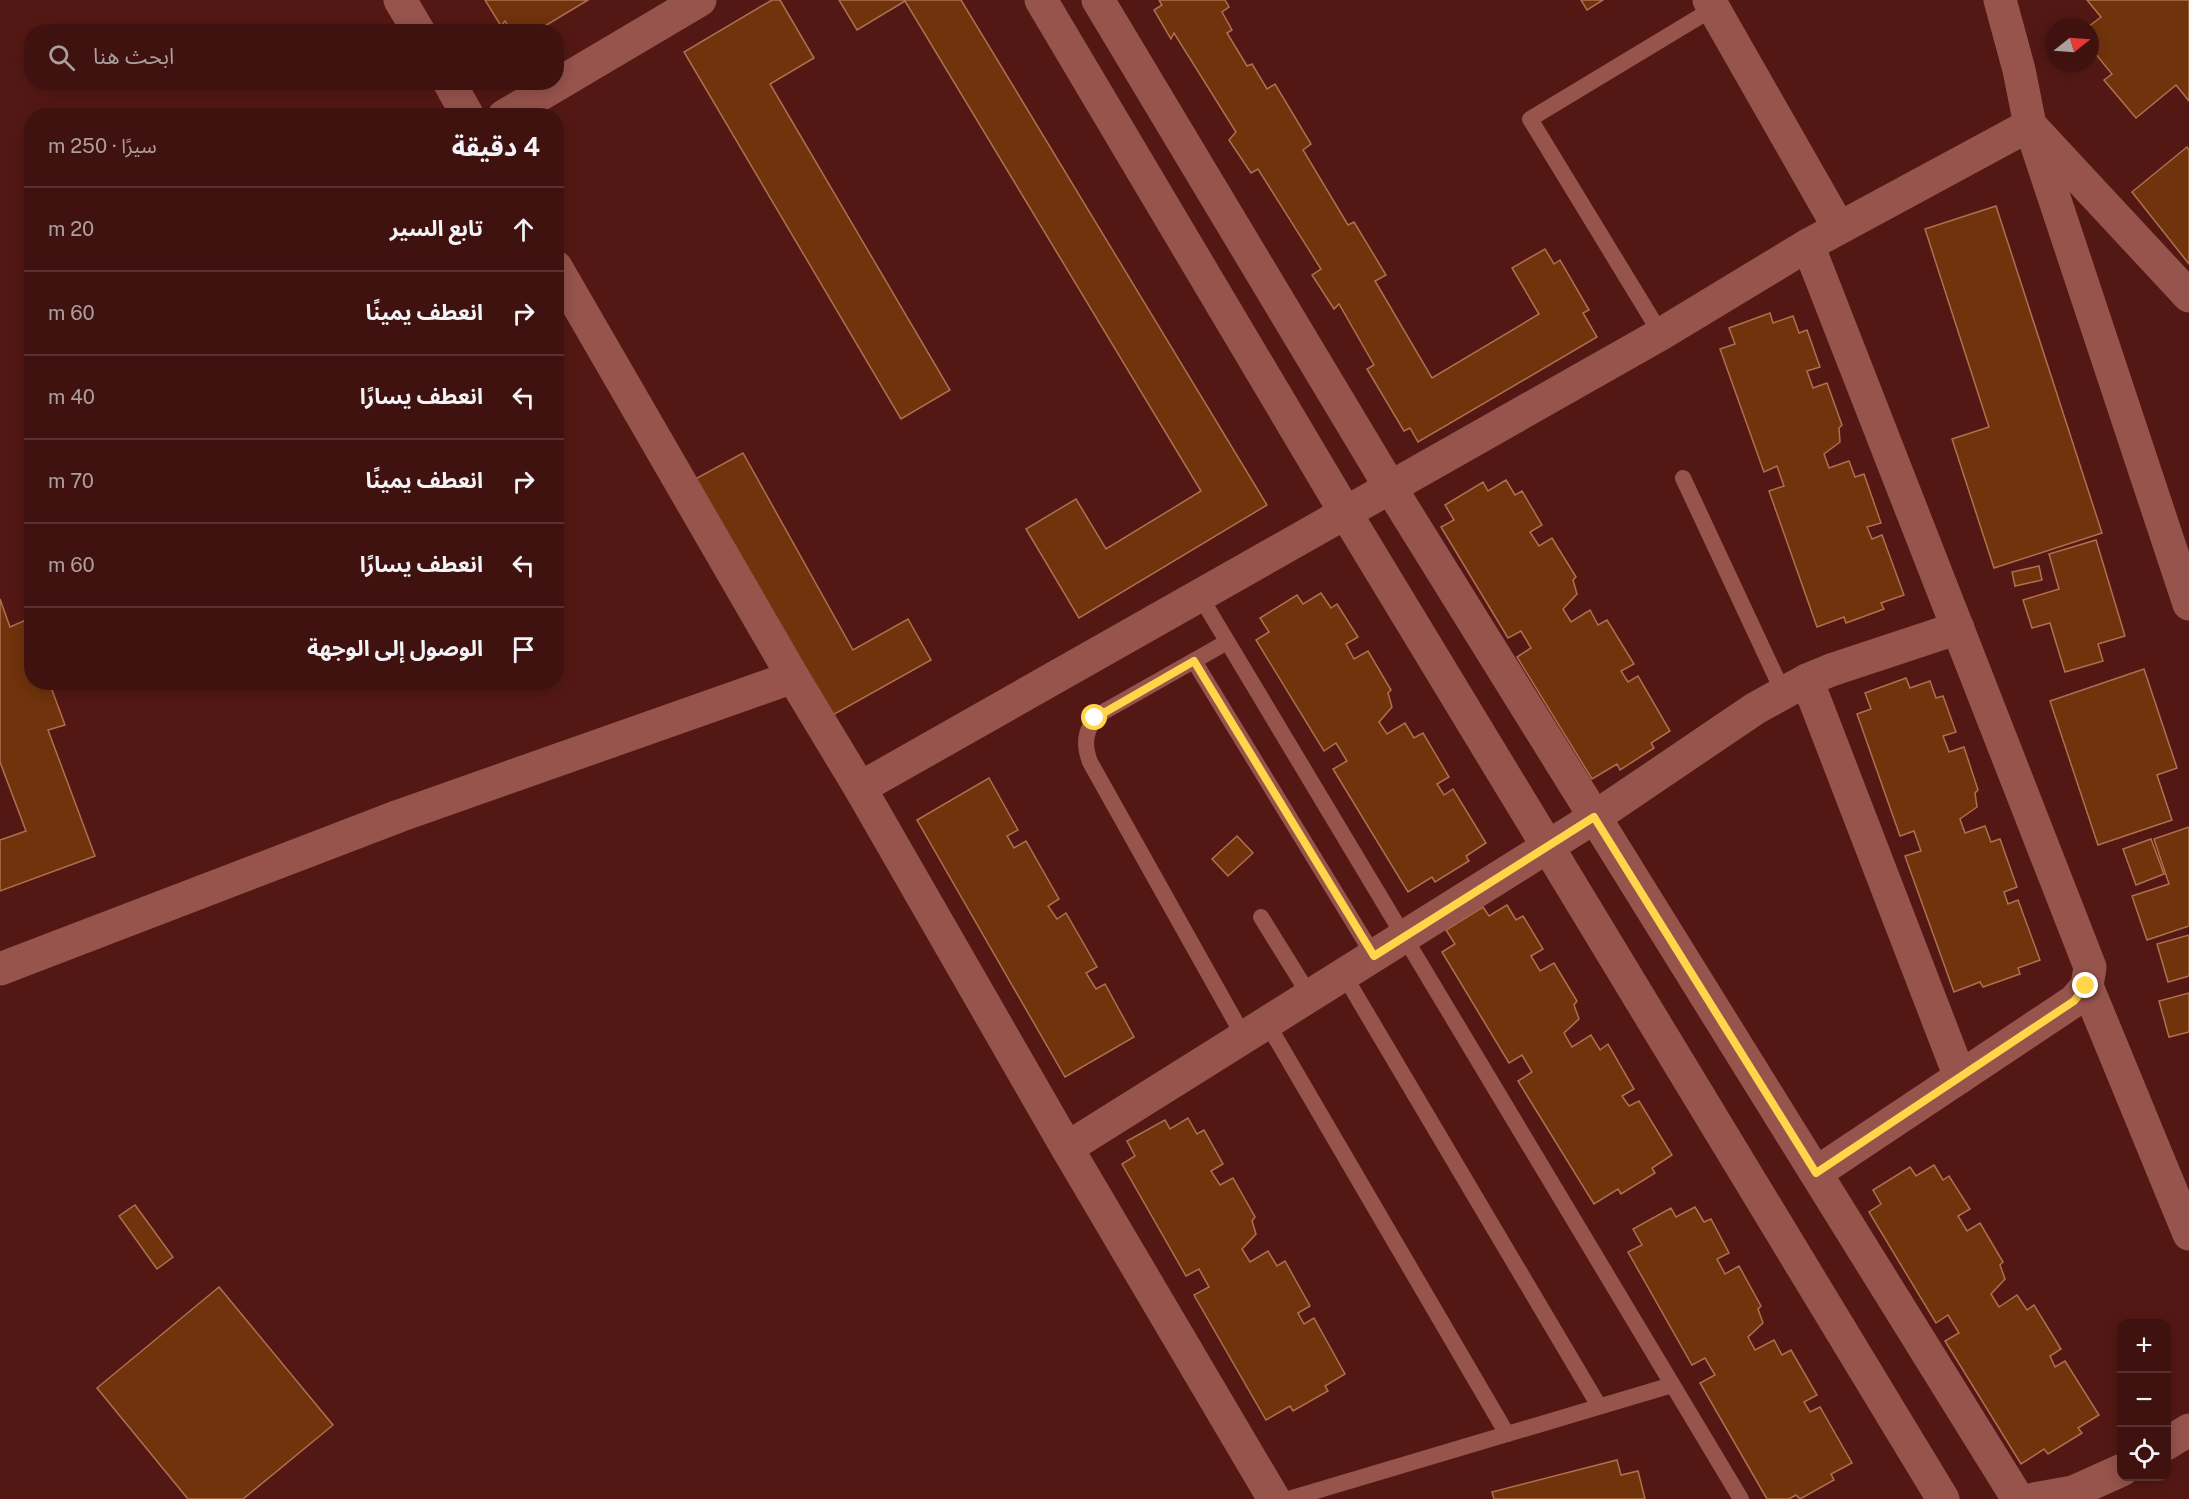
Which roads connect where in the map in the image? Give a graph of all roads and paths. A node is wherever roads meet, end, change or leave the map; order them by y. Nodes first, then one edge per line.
1 (400, 0) edge
2 (700, 0) edge
3 (1041, 0) edge
4 (1098, 0) edge
5 (2000, 0) edge
6 (1711, 4) edge
7 (414, 24) edge
8 (564, 80) edge
9 (453, 90) edge
10 (548, 90) edge
11 (464, 108) edge
12 (518, 108) edge
13 (2030, 126) junction
14 (1839, 228) junction
15 (1808, 245) junction
16 (564, 281) edge
17 (2189, 296) edge
18 (1661, 334) junction
19 (1683, 478) dead end
20 (1390, 487) junction
21 (1345, 512) junction
22 (1200, 596) junction
23 (2189, 604) edge
24 (1958, 628) junction
25 (1227, 642) junction
26 (1194, 661) junction
27 (793, 677) junction
28 (1795, 686) junction
29 (860, 788) junction
30 (1594, 817) junction
31 (1548, 847) junction
32 (1261, 917) dead end
33 (1404, 937) junction
34 (1374, 956) junction
35 (0, 969) edge
36 (1344, 975) junction
37 (2086, 986) junction
38 (1310, 996) junction
39 (1256, 1030) junction
40 (1960, 1077) junction
41 (1067, 1148) junction
42 (1816, 1173) junction
43 (2189, 1234) edge
44 (1672, 1385) junction
45 (1599, 1406) junction
46 (2189, 1430) edge
47 (1507, 1434) junction
48 (2171, 1441) edge
49 (2117, 1472) edge
50 (1274, 1499) edge
51 (1289, 1499) edge
52 (1741, 1499) edge
53 (1943, 1499) edge
54 (2018, 1499) edge
55 (2034, 1499) edge

1 - 7 street
2 - 8 street
3 - 21 street
4 - 20 street
5 - 13 street
6 - 14 street
6 - 18 lane
9 - 11 street
10 - 12 street
13 - 14 street
13 - 17 street
13 - 23 street
14 - 15 street
15 - 18 street
15 - 24 street
16 - 27 street
18 - 20 street
19 - 28 lane
20 - 21 street
20 - 30 street
21 - 22 street
21 - 31 street
22 - 25 lane
22 - 29 street
24 - 28 street
24 - 37 street
25 - 26 lane
25 - 33 lane
26 - 34 lane
26 - 39 lane
27 - 29 street
27 - 35 street
28 - 30 street
28 - 40 street
29 - 41 street
30 - 31 street
30 - 42 street
31 - 33 street
31 - 53 street
32 - 38 lane
33 - 34 street
33 - 44 lane
34 - 36 street
36 - 38 street
36 - 45 lane
37 - 40 street
37 - 43 street
38 - 39 street
39 - 41 street
39 - 47 lane
40 - 42 street
41 - 50 street
42 - 54 street
44 - 45 lane
44 - 52 lane
45 - 47 lane
46 - 48 street
47 - 51 lane
49 - 55 street

